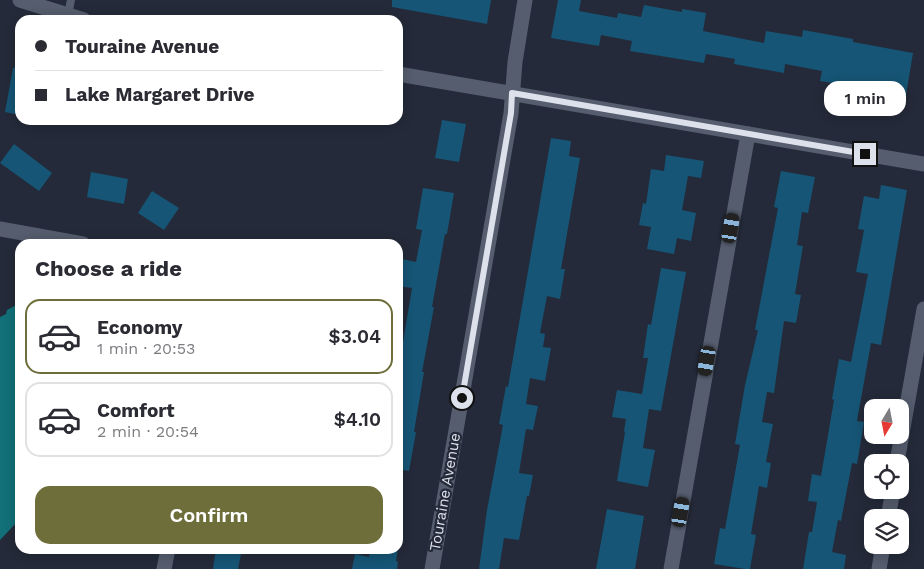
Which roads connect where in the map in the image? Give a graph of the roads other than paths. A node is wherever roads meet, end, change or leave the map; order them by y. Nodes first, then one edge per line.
1 (20, 0) edge
2 (71, 0) edge
3 (525, 0) edge
4 (65, 15) edge
5 (68, 15) edge
6 (403, 75) edge
7 (512, 93) junction
8 (748, 134) junction
9 (924, 164) edge
10 (0, 229) edge
11 (55, 239) edge
12 (924, 310) edge
13 (898, 454) edge
14 (167, 554) edge
15 (882, 554) edge
16 (164, 569) edge
17 (432, 569) edge
18 (670, 569) edge
19 (879, 569) edge

1 - 4 street
2 - 5 lane
3 - 7 street, Touraine Avenue
6 - 7 street
7 - 8 street
7 - 17 street, Touraine Avenue
8 - 9 street
8 - 18 street
10 - 11 street
12 - 13 street
14 - 16 street
15 - 19 street

